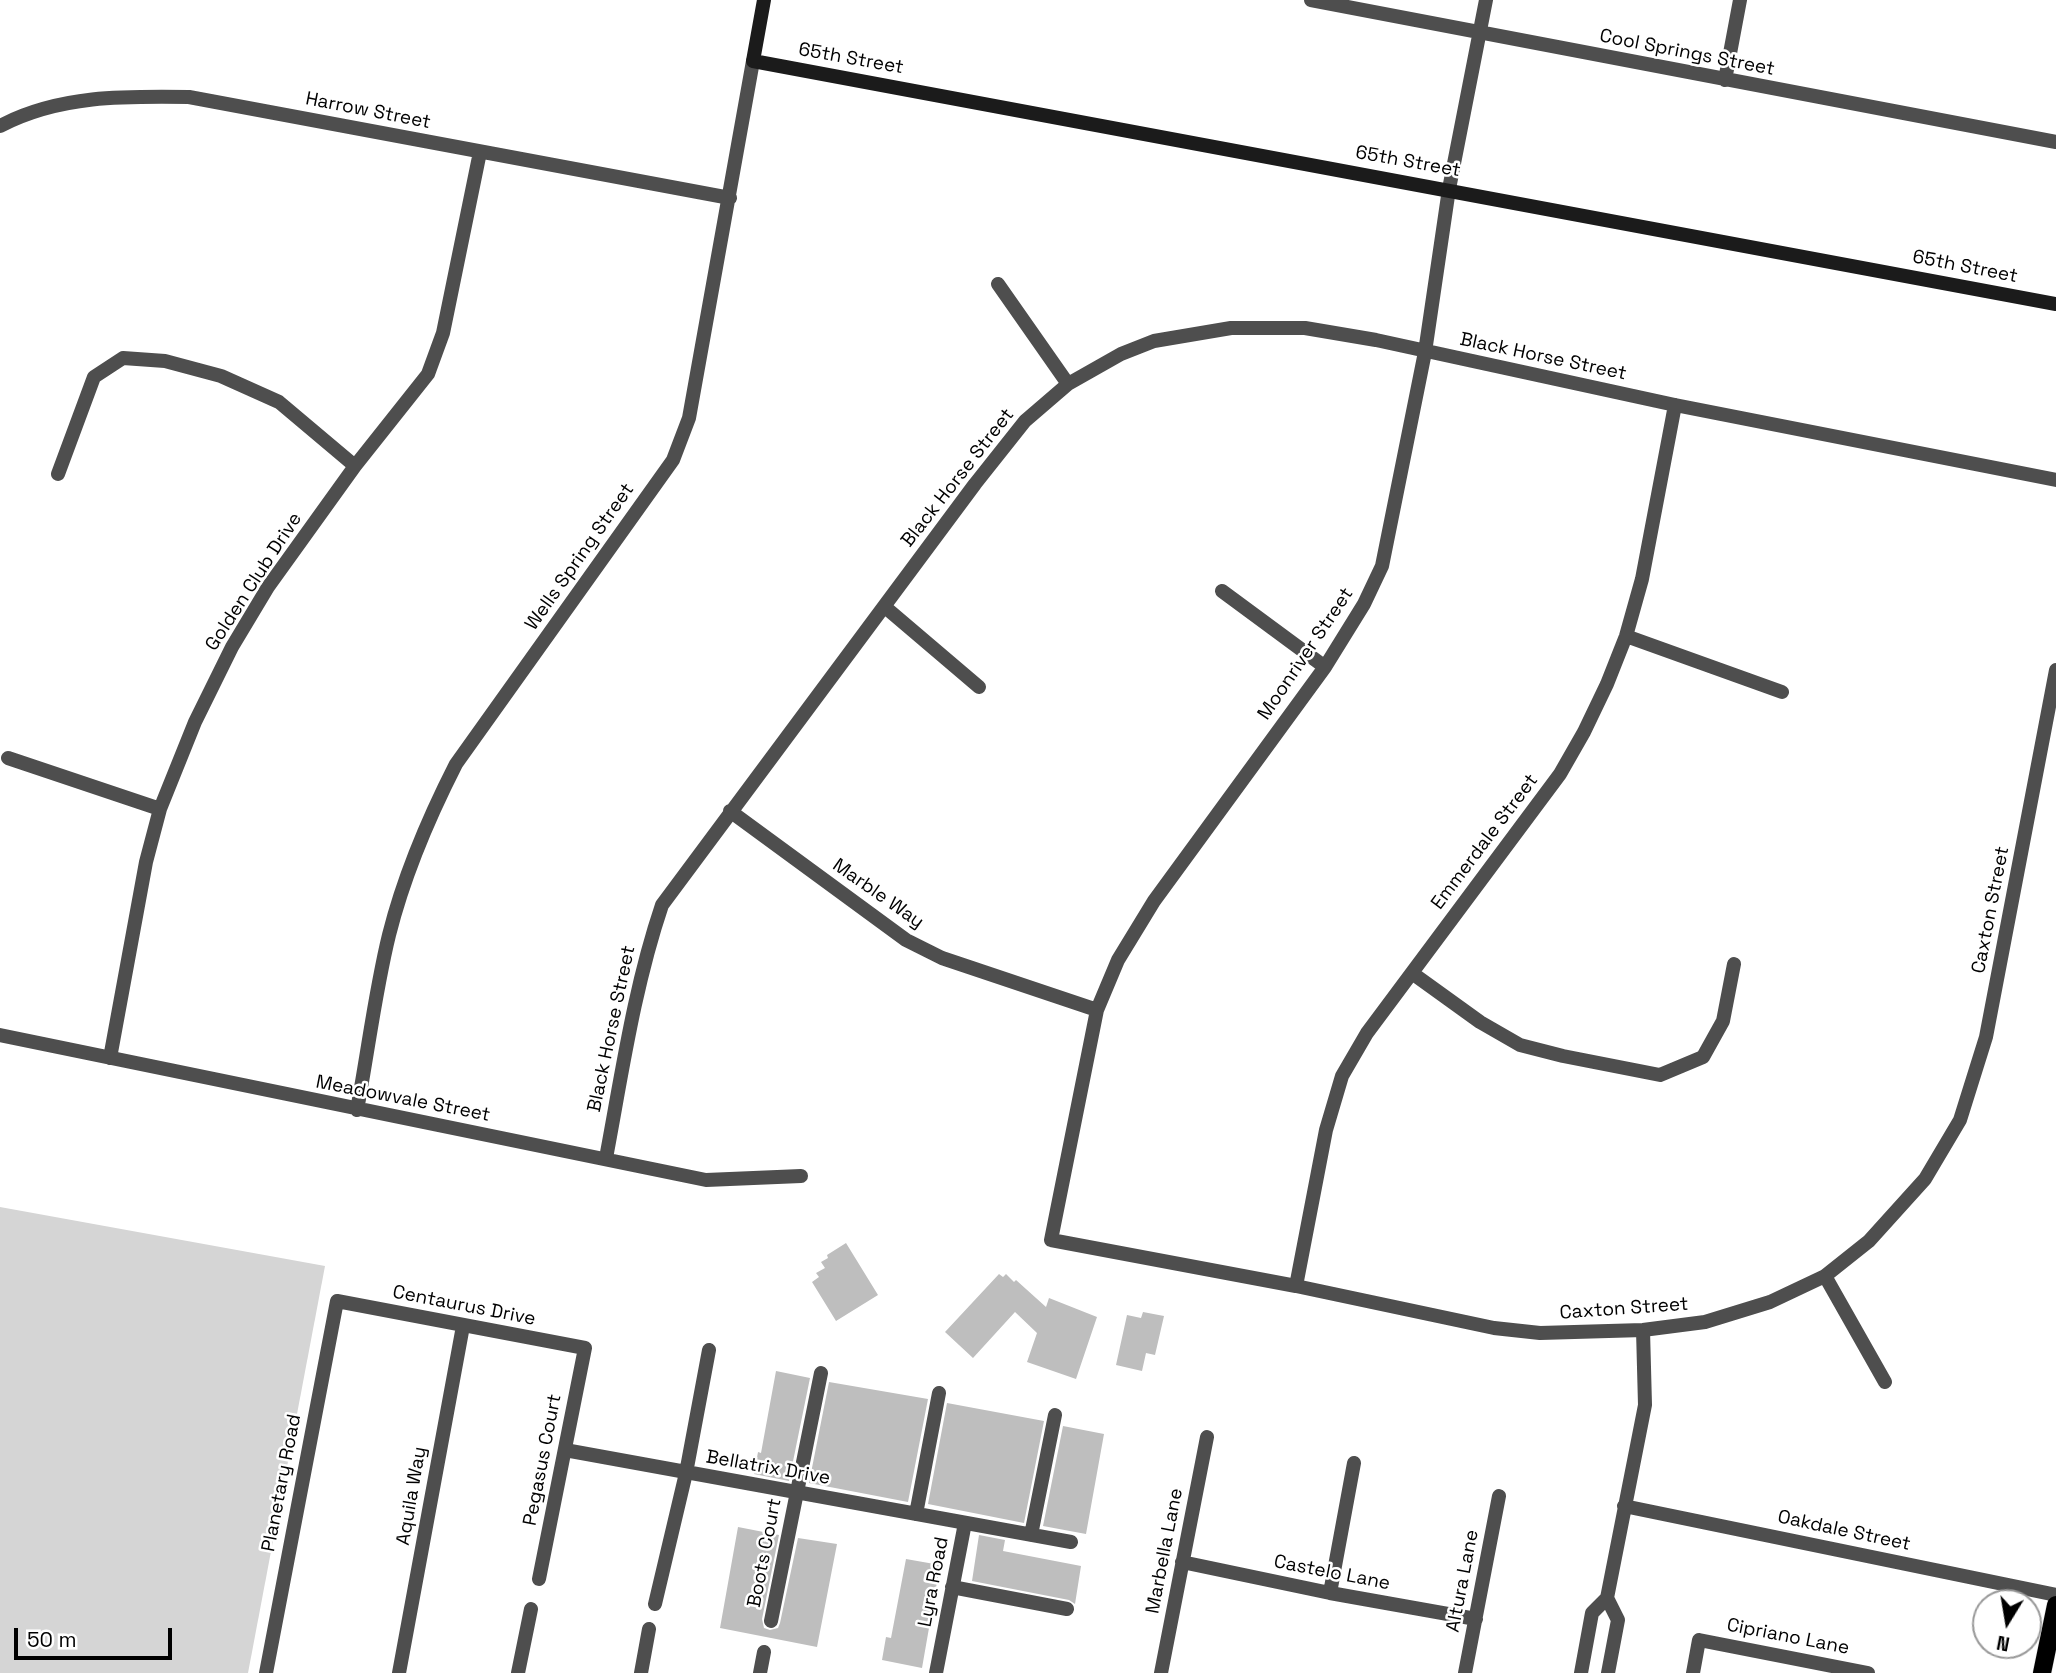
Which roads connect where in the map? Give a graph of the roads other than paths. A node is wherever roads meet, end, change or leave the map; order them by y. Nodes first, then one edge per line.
1 (764, 0) edge
2 (1311, 0) edge
3 (1486, 0) edge
4 (1740, 0) edge
5 (1480, 33) junction
6 (753, 61) junction
7 (1725, 80) junction
8 (0, 126) edge
9 (2056, 142) edge
10 (480, 152) junction
11 (1449, 189) junction
12 (730, 198) junction
13 (998, 284) dead end
14 (2056, 304) edge
15 (1425, 352) junction
16 (1068, 384) junction
17 (1675, 405) junction
18 (355, 467) junction
19 (58, 474) dead end
20 (2056, 480) edge
21 (1222, 591) dead end
22 (885, 607) junction
23 (1626, 636) junction
24 (1325, 667) junction
25 (2056, 670) edge
26 (979, 687) dead end
27 (1782, 692) dead end
28 (8, 758) dead end
29 (160, 809) junction
30 (730, 811) junction
31 (1734, 964) dead end
32 (1412, 973) junction
33 (1097, 1010) junction
34 (0, 1035) edge
35 (110, 1058) junction
36 (357, 1110) junction
37 (606, 1158) junction
38 (801, 1176) dead end
39 (1051, 1240) joint
40 (1825, 1276) junction
41 (1296, 1286) junction
42 (337, 1301) joint
43 (463, 1326) junction
44 (1643, 1330) junction
45 (585, 1348) joint
46 (709, 1350) dead end
47 (821, 1373) dead end
48 (1885, 1382) dead end
49 (939, 1393) dead end
50 (1055, 1415) dead end
51 (1207, 1437) dead end
52 (565, 1450) junction
53 (1354, 1463) dead end
54 (686, 1473) junction
55 (796, 1492) junction
56 (1499, 1496) dead end
57 (1624, 1506) junction
58 (916, 1514) junction
59 (965, 1523) junction
60 (1031, 1535) junction
61 (1071, 1542) dead end
62 (1182, 1562) junction
63 (539, 1580) dead end
64 (952, 1587) junction
65 (1330, 1593) junction
66 (2056, 1595) edge
67 (1607, 1598) junction
68 (655, 1604) dead end
69 (2056, 1605) edge
70 (531, 1609) dead end
71 (1067, 1609) dead end
72 (1476, 1619) junction
73 (771, 1621) dead end
74 (649, 1629) dead end
75 (1585, 1648) junction
76 (764, 1652) dead end
77 (1612, 1652) junction
78 (1832, 1670) edge
79 (266, 1673) edge
80 (399, 1673) edge
81 (518, 1673) edge
82 (641, 1673) edge
83 (760, 1673) edge
84 (936, 1673) edge
85 (1161, 1673) edge
86 (1465, 1673) edge
87 (1581, 1673) edge
88 (1608, 1673) edge
89 (1693, 1673) edge
90 (1868, 1673) edge
91 (2042, 1673) edge

1 - 6 street, Wells Spring Street
2 - 5 street, Cool Springs Street
3 - 5 street, Moonriver Street
4 - 7 street
5 - 7 street, Cool Springs Street
5 - 11 street, Moonriver Street
6 - 11 street, 65th Street
6 - 12 street, Wells Spring Street
7 - 9 street, Cool Springs Street
8 - 10 street, Harrow Street
10 - 12 street, Harrow Street
10 - 18 street, Golden Club Drive
11 - 14 street, 65th Street
11 - 15 street, Moonriver Street
12 - 36 street, Wells Spring Street
13 - 16 street
15 - 16 street, Black Horse Street
15 - 17 street, Black Horse Street
15 - 24 street, Moonriver Street
16 - 22 street, Black Horse Street
17 - 20 street, Black Horse Street
17 - 23 street, Emmerdale Street
18 - 19 street
18 - 29 street, Golden Club Drive
21 - 24 street
22 - 26 street
22 - 30 street, Black Horse Street
23 - 27 street
23 - 32 street, Emmerdale Street
24 - 33 street, Moonriver Street
25 - 40 street, Caxton Street
28 - 29 street
29 - 35 street, Golden Club Drive
30 - 33 street, Marble Way
30 - 37 street, Black Horse Street
31 - 32 street
32 - 41 street, Emmerdale Street
33 - 39 street, Moonriver Street
34 - 35 street, Meadowvale Street
35 - 36 street, Meadowvale Street
36 - 37 street, Meadowvale Street
37 - 38 street, Meadowvale Street
39 - 41 street, Caxton Street
40 - 44 street, Caxton Street
40 - 48 street
41 - 44 street, Caxton Street
42 - 43 street, Centaurus Drive
42 - 79 street, Planetary Road
43 - 45 street, Centaurus Drive
43 - 80 street, Aquila Way
44 - 57 street
45 - 52 street, Pegasus Court
46 - 54 street
47 - 55 street, Boots Court
49 - 58 street
50 - 60 street
51 - 62 street, Marbella Lane
52 - 54 street, Bellatrix Drive
52 - 63 street, Pegasus Court
53 - 65 street
54 - 55 street, Bellatrix Drive
54 - 68 street
55 - 58 street, Bellatrix Drive
55 - 73 street, Boots Court
56 - 72 street, Altura Lane
57 - 66 street, Oakdale Street
57 - 67 street
58 - 59 street, Bellatrix Drive
59 - 60 street, Lyra Road
59 - 64 street, Lyra Road
60 - 61 street, Lyra Road
62 - 65 street, Castelo Lane
62 - 85 street, Marbella Lane
64 - 71 street
64 - 84 street, Lyra Road
65 - 72 street, Castelo Lane
67 - 75 street
67 - 77 street
69 - 91 main road
70 - 81 street
72 - 86 street, Altura Lane
74 - 82 street
75 - 77 street
75 - 87 street
76 - 83 street
77 - 88 street
78 - 89 street, Cipriano Lane
78 - 90 street, Cipriano Lane

